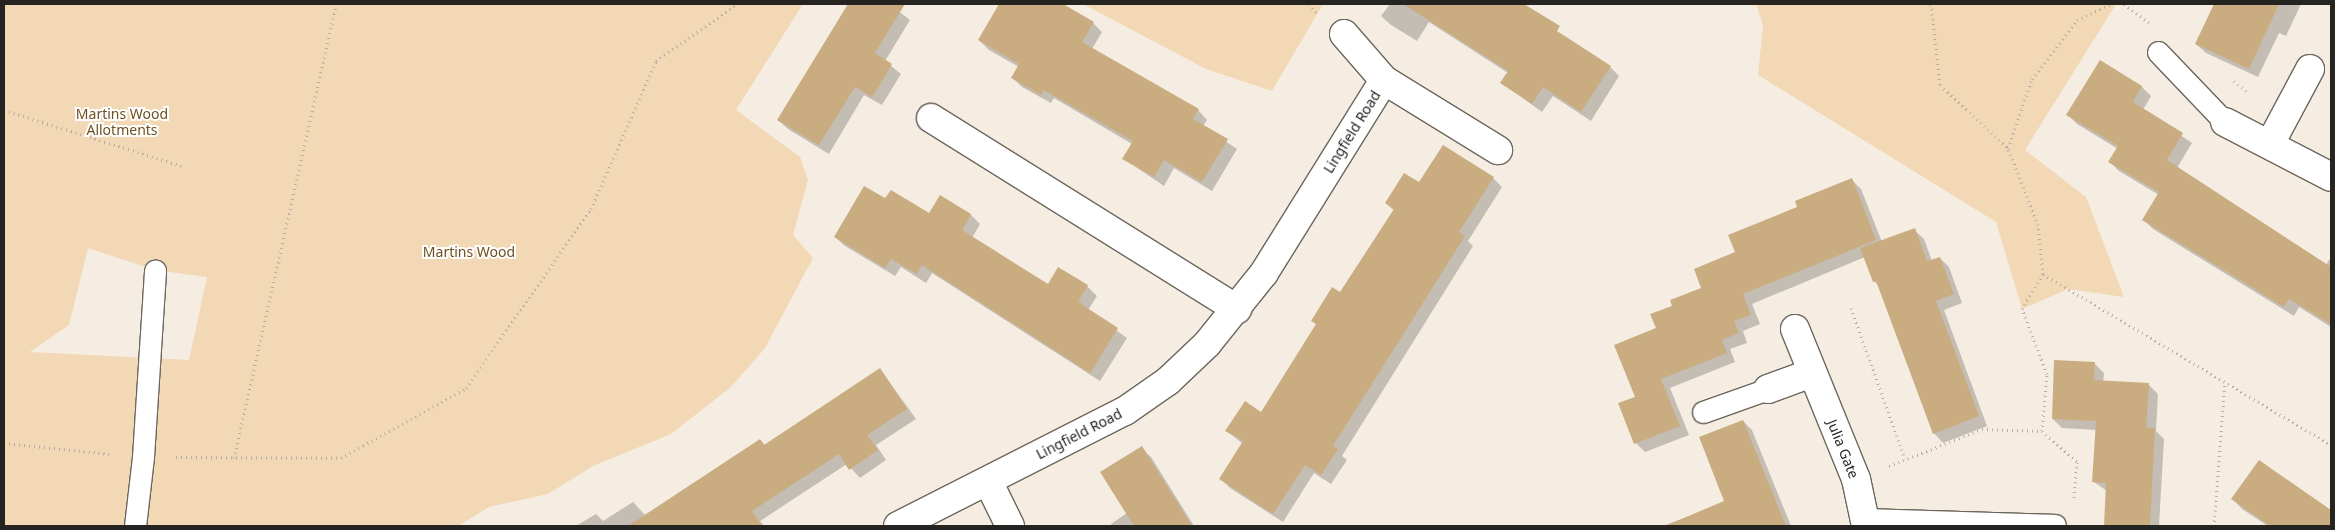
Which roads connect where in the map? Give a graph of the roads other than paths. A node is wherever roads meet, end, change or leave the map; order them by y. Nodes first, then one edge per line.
1 (1344, 34) dead end
2 (2158, 52) dead end
3 (2310, 69) dead end
4 (1384, 80) junction
5 (930, 118) dead end
6 (2225, 122) joint
7 (2270, 144) junction
8 (1498, 150) dead end
9 (2331, 178) edge
10 (155, 270) dead end
11 (1237, 309) junction
12 (1796, 329) dead end
13 (1812, 373) junction
14 (1768, 389) joint
15 (1702, 412) dead end
16 (988, 481) junction
17 (1866, 523) edge
18 (2055, 525) dead end
19 (135, 526) edge
20 (898, 526) edge
21 (1010, 526) edge

1 - 4 street, Lingfield Road
2 - 6 lane
3 - 7 street
4 - 8 street, Lingfield Road
4 - 11 street, Lingfield Road
5 - 11 street
6 - 7 street
7 - 9 street
10 - 19 lane
11 - 16 street, Lingfield Road
12 - 13 street, Julia Gate
13 - 14 street
13 - 17 street, Julia Gate
14 - 15 lane
16 - 20 street, Lingfield Road
16 - 21 street
17 - 18 lane

